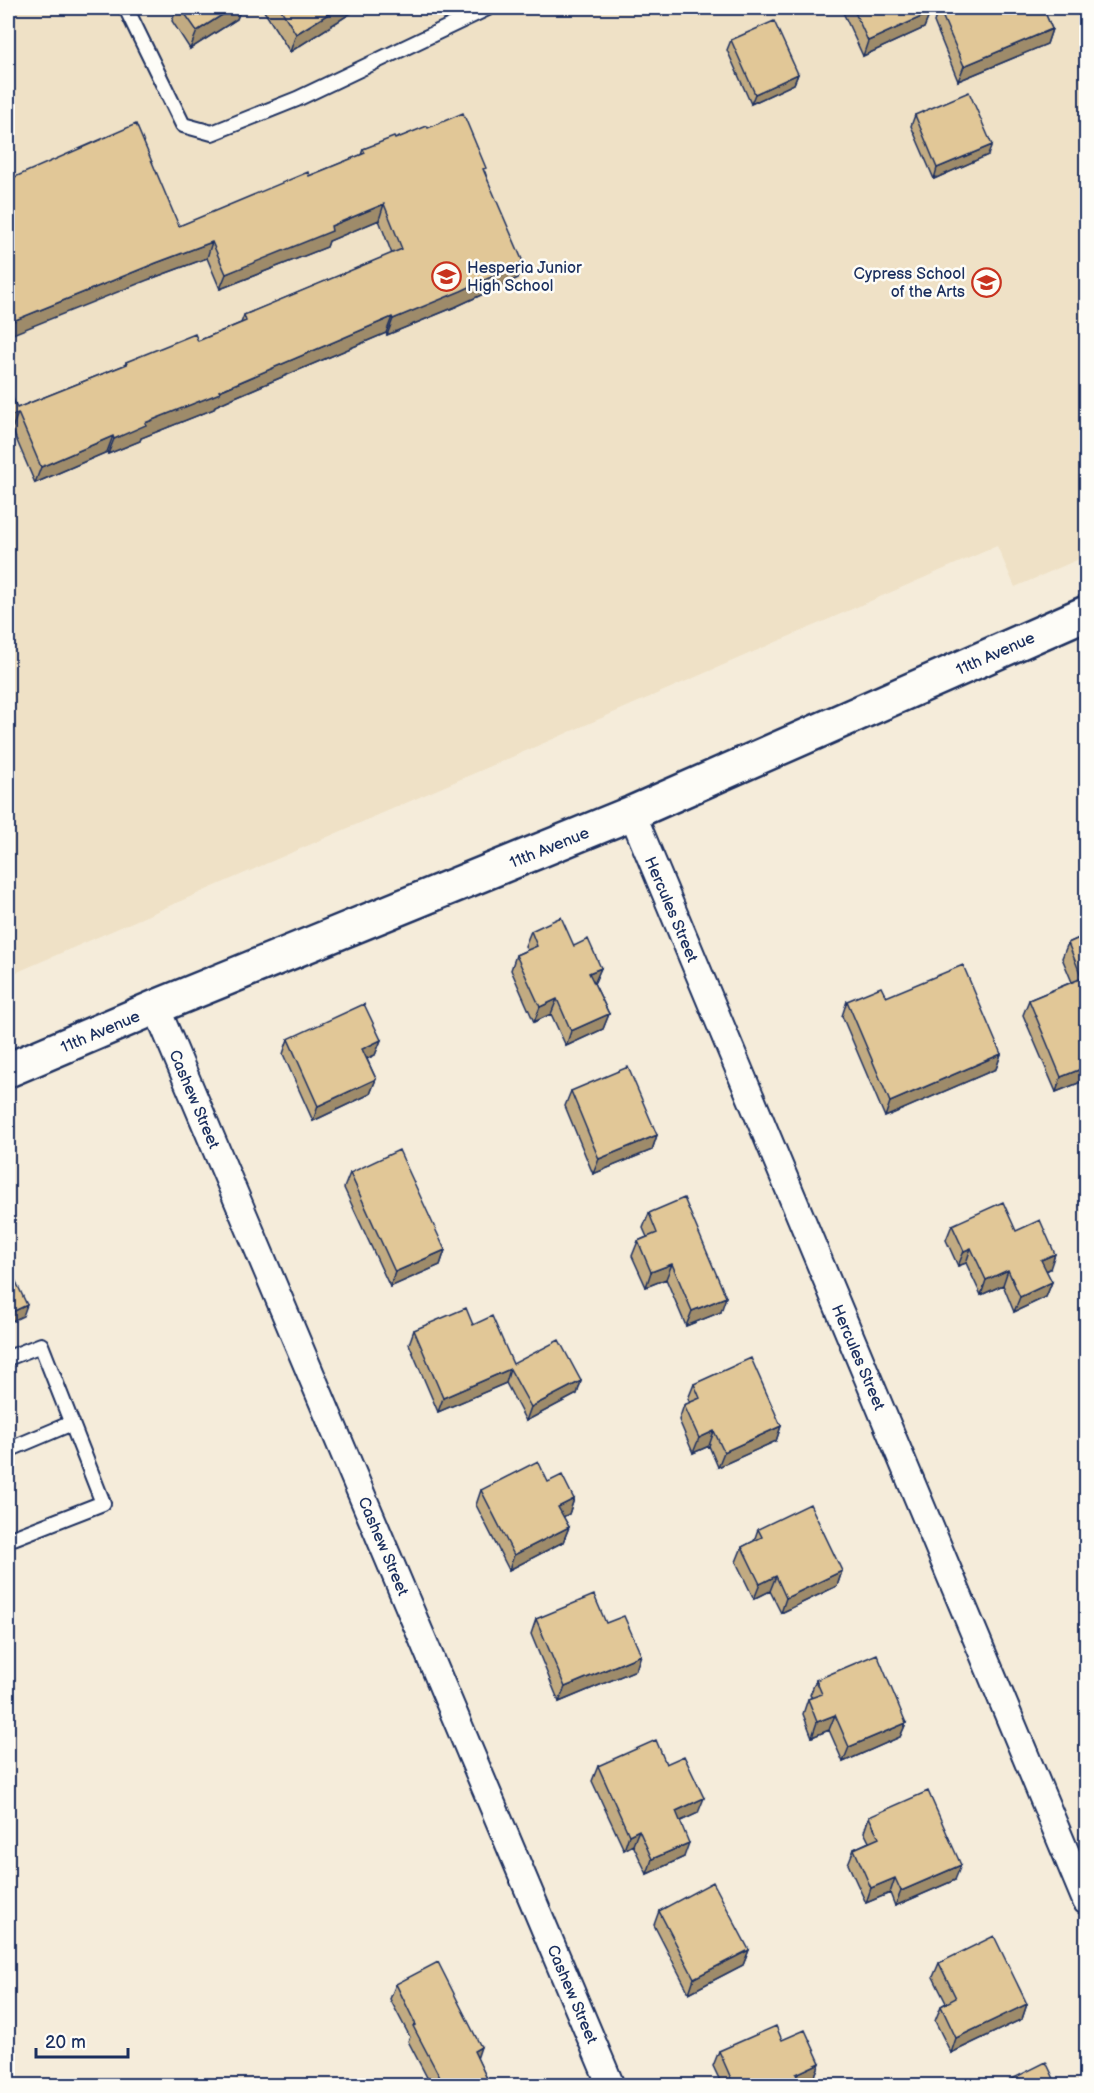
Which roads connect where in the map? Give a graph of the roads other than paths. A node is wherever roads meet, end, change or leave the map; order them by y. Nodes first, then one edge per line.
1 (126, 8) edge
2 (488, 8) edge
3 (1086, 613) edge
4 (632, 813) junction
5 (156, 1007) junction
6 (8, 1070) edge
7 (8, 1358) edge
8 (72, 1423) junction
9 (8, 1450) edge
10 (8, 1540) edge
11 (1086, 1901) edge
12 (611, 2085) edge

1 - 2 lane
3 - 4 main road, 11th Avenue
4 - 5 main road, 11th Avenue
4 - 11 street, Hercules Street
5 - 6 main road, 11th Avenue
5 - 12 street, Cashew Street
7 - 8 lane
8 - 9 lane
8 - 10 lane

